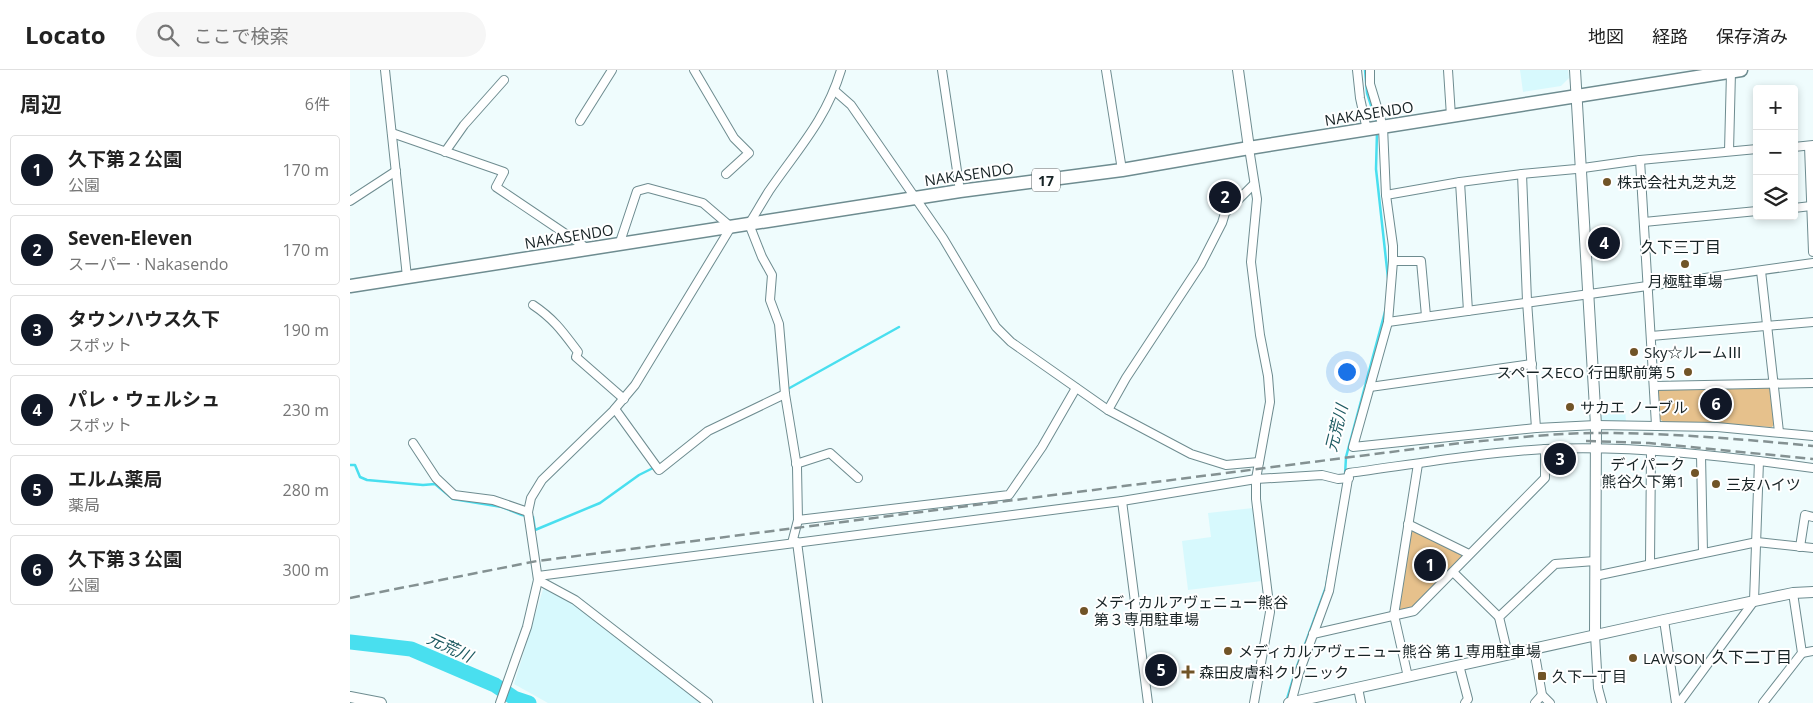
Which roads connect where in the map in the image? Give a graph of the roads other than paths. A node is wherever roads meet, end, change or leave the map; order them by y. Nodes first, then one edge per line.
1 (385, 70) edge
2 (612, 70) edge
3 (694, 70) edge
4 (841, 70) edge
5 (942, 70) edge
6 (1106, 70) edge
7 (1238, 70) edge
8 (1358, 70) edge
9 (1370, 70) edge
10 (1448, 70) edge
11 (1575, 70) edge
12 (1736, 71) edge
13 (504, 80) dead end
14 (835, 91) junction
15 (1576, 96) junction
16 (1451, 116) junction
17 (580, 121) dead end
18 (1383, 127) junction
19 (1367, 130) junction
20 (392, 134) junction
21 (1811, 146) edge
22 (1798, 147) edge
23 (1249, 148) junction
24 (1753, 149) edge
25 (1729, 151) junction
26 (445, 152) junction
27 (1640, 160) junction
28 (1580, 168) junction
29 (1122, 170) junction
30 (396, 171) junction
31 (726, 174) dead end
32 (1522, 174) junction
33 (1460, 182) junction
34 (1254, 184) junction
35 (960, 191) junction
36 (1386, 195) junction
37 (916, 199) junction
38 (350, 201) edge
39 (1812, 206) junction
40 (1798, 208) edge
41 (1753, 212) edge
42 (1644, 222) junction
43 (749, 224) junction
44 (731, 228) junction
45 (619, 244) junction
46 (588, 249) junction
47 (1813, 252) edge
48 (1393, 261) junction
49 (1813, 263) edge
50 (1761, 271) junction
51 (407, 277) junction
52 (350, 286) edge
53 (1647, 286) junction
54 (1588, 294) junction
55 (1527, 302) junction
56 (533, 305) dead end
57 (1468, 311) junction
58 (1426, 316) junction
59 (1388, 322) junction
60 (1813, 322) edge
61 (1768, 327) junction
62 (1650, 336) junction
63 (1532, 364) junction
64 (1813, 383) edge
65 (1774, 384) junction
66 (1654, 386) junction
67 (1370, 387) junction
68 (1076, 388) junction
69 (785, 394) junction
70 (624, 399) junction
71 (615, 409) junction
72 (1108, 410) junction
73 (1596, 425) junction
74 (1656, 425) junction
75 (1536, 428) junction
76 (1779, 432) junction
77 (1813, 436) edge
78 (413, 442) dead end
79 (1596, 448) junction
80 (1545, 449) junction
81 (1651, 450) junction
82 (1701, 455) junction
83 (1759, 461) junction
84 (1259, 462) junction
85 (796, 464) junction
86 (1418, 464) junction
87 (1813, 468) edge
88 (858, 478) dead end
89 (1348, 478) junction
90 (1256, 479) junction
91 (1122, 501) junction
92 (528, 512) junction
93 (1813, 517) edge
94 (798, 520) junction
95 (1408, 524) junction
96 (1757, 542) junction
97 (795, 543) junction
98 (1800, 547) junction
99 (1813, 548) edge
100 (1703, 552) junction
101 (1470, 554) junction
102 (1595, 560) junction
103 (1650, 563) junction
104 (1453, 572) junction
105 (1595, 576) junction
106 (538, 578) junction
107 (1813, 592) edge
108 (1793, 593) junction
109 (1754, 601) junction
110 (1394, 615) junction
111 (1500, 617) junction
112 (1664, 620) junction
113 (1313, 634) junction
114 (1595, 635) junction
115 (1534, 649) junction
116 (1813, 651) edge
117 (1802, 653) junction
118 (1508, 655) junction
119 (1459, 666) junction
120 (1408, 677) junction
121 (1358, 688) junction
122 (1542, 695) junction
123 (350, 697) edge
124 (381, 703) edge
125 (500, 703) edge
126 (708, 703) edge
127 (818, 703) edge
128 (1148, 703) edge
129 (1254, 703) edge
130 (1291, 703) edge
131 (1361, 703) edge
132 (1465, 703) edge
133 (1536, 703) edge
134 (1550, 703) edge
135 (1602, 703) edge
136 (1678, 703) edge
137 (1763, 703) edge

1 - 20 street
2 - 17 street
3 - 31 street
4 - 14 street
5 - 35 street
6 - 29 street
7 - 23 street
8 - 19 street
9 - 18 street
10 - 16 street
11 - 15 street
12 - 15 highway, NAKASENDO / 17
12 - 25 street
13 - 26 street
14 - 37 street
14 - 43 street
15 - 16 highway, NAKASENDO / 17
15 - 28 street
16 - 18 highway, NAKASENDO / 17
18 - 19 highway, NAKASENDO / 17
18 - 36 street
19 - 23 highway, NAKASENDO / 17
20 - 26 street
20 - 30 street
21 - 22 street
21 - 39 street
23 - 29 highway, NAKASENDO / 17
23 - 34 street
24 - 25 street
25 - 27 street
26 - 46 street
27 - 28 street
27 - 42 street
28 - 32 street
28 - 54 street
29 - 35 highway, NAKASENDO / 17
30 - 38 street
30 - 51 street
32 - 33 street
32 - 55 street
33 - 36 street
33 - 57 street
34 - 72 street
34 - 84 street
35 - 37 highway, NAKASENDO / 17
36 - 48 street
37 - 43 highway, NAKASENDO / 17
37 - 68 street
39 - 40 street
39 - 47 street
41 - 42 street
42 - 53 street
43 - 44 highway, NAKASENDO / 17
43 - 69 street
44 - 45 highway, NAKASENDO / 17
44 - 45 street
44 - 70 street
45 - 46 highway, NAKASENDO / 17
46 - 51 highway, NAKASENDO / 17
48 - 58 street
48 - 59 street
49 - 50 street
50 - 53 street
50 - 61 street
51 - 52 highway, NAKASENDO / 17
53 - 54 street
53 - 62 street
54 - 55 street
54 - 73 street
55 - 57 street
55 - 63 street
56 - 70 street
57 - 58 street
58 - 59 street
59 - 67 street
60 - 61 street
61 - 62 street
61 - 65 street
62 - 66 street
63 - 67 street
63 - 75 street
64 - 65 street
65 - 66 street
65 - 76 street
66 - 74 street
67 - 75 street
68 - 72 street
68 - 94 street
69 - 71 street
69 - 85 street
70 - 71 street
71 - 92 street
72 - 84 street
73 - 74 street
73 - 75 street
73 - 79 street
74 - 76 street
76 - 77 street
78 - 92 street
79 - 80 street
79 - 81 street
79 - 102 street
80 - 86 street
80 - 101 street
81 - 82 street
81 - 103 street
82 - 83 street
82 - 100 street
83 - 87 street
83 - 96 street
84 - 90 street
85 - 88 street
85 - 94 street
86 - 89 street
86 - 95 street
89 - 90 street
89 - 113 street
90 - 91 street
90 - 129 street
91 - 97 street
91 - 128 street
92 - 106 street
93 - 98 street
94 - 97 street
95 - 101 street
95 - 110 street
96 - 98 street
96 - 100 street
96 - 109 street
97 - 106 street
97 - 127 street
98 - 99 street
100 - 103 street
101 - 104 street
102 - 105 street
102 - 111 street
103 - 105 street
104 - 110 street
104 - 111 street
105 - 114 street
106 - 125 street
106 - 126 street
107 - 108 street
108 - 109 street
108 - 117 street
109 - 112 street
109 - 136 street
110 - 113 street
110 - 120 street
111 - 118 street
112 - 114 street
112 - 136 street
113 - 130 street
114 - 115 street
114 - 135 street
115 - 118 street
115 - 122 street
116 - 117 street
117 - 137 street
118 - 119 street
119 - 120 street
119 - 132 street
120 - 121 street
121 - 130 street
121 - 131 street
122 - 133 street
122 - 134 street
123 - 124 street

